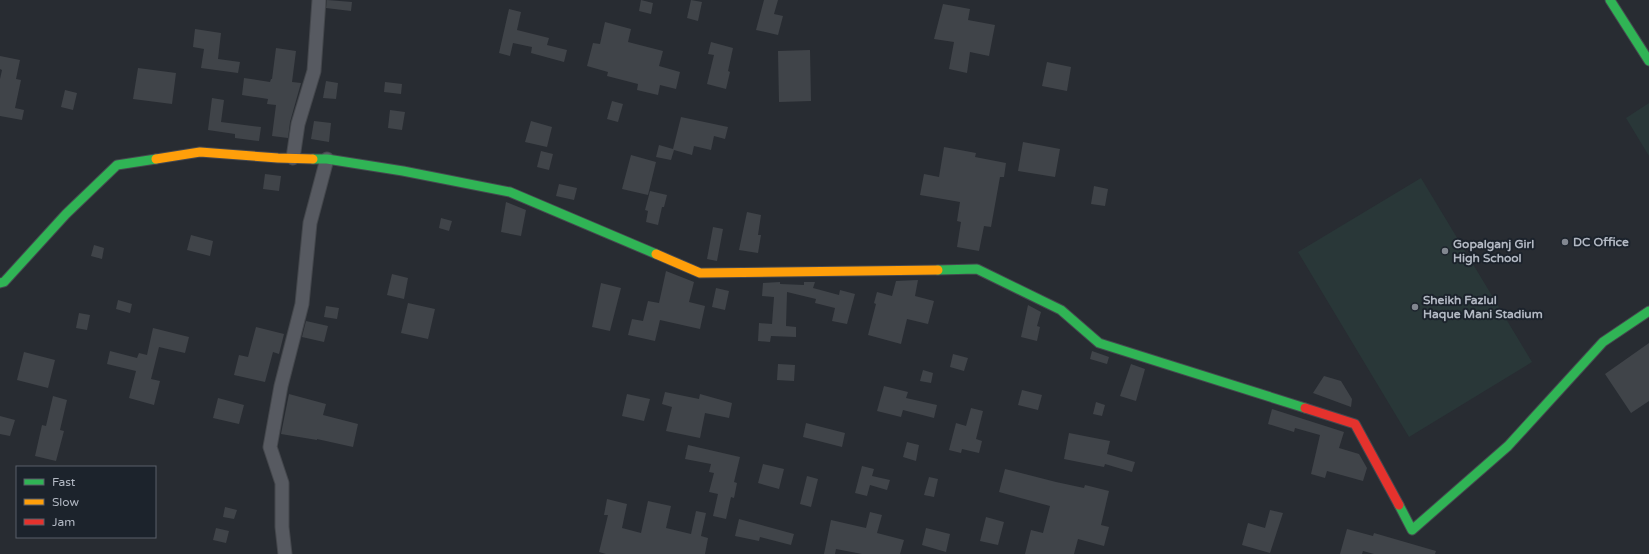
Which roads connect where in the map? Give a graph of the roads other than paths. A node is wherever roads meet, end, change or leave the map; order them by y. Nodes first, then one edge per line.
1 (319, 0) edge
2 (1610, 0) edge
3 (1649, 61) edge
4 (293, 158) junction
5 (327, 159) junction
6 (0, 283) edge
7 (1649, 311) edge
8 (285, 554) edge

1 - 4 street
2 - 3 street
4 - 5 street
4 - 6 street
5 - 7 street
5 - 8 street

